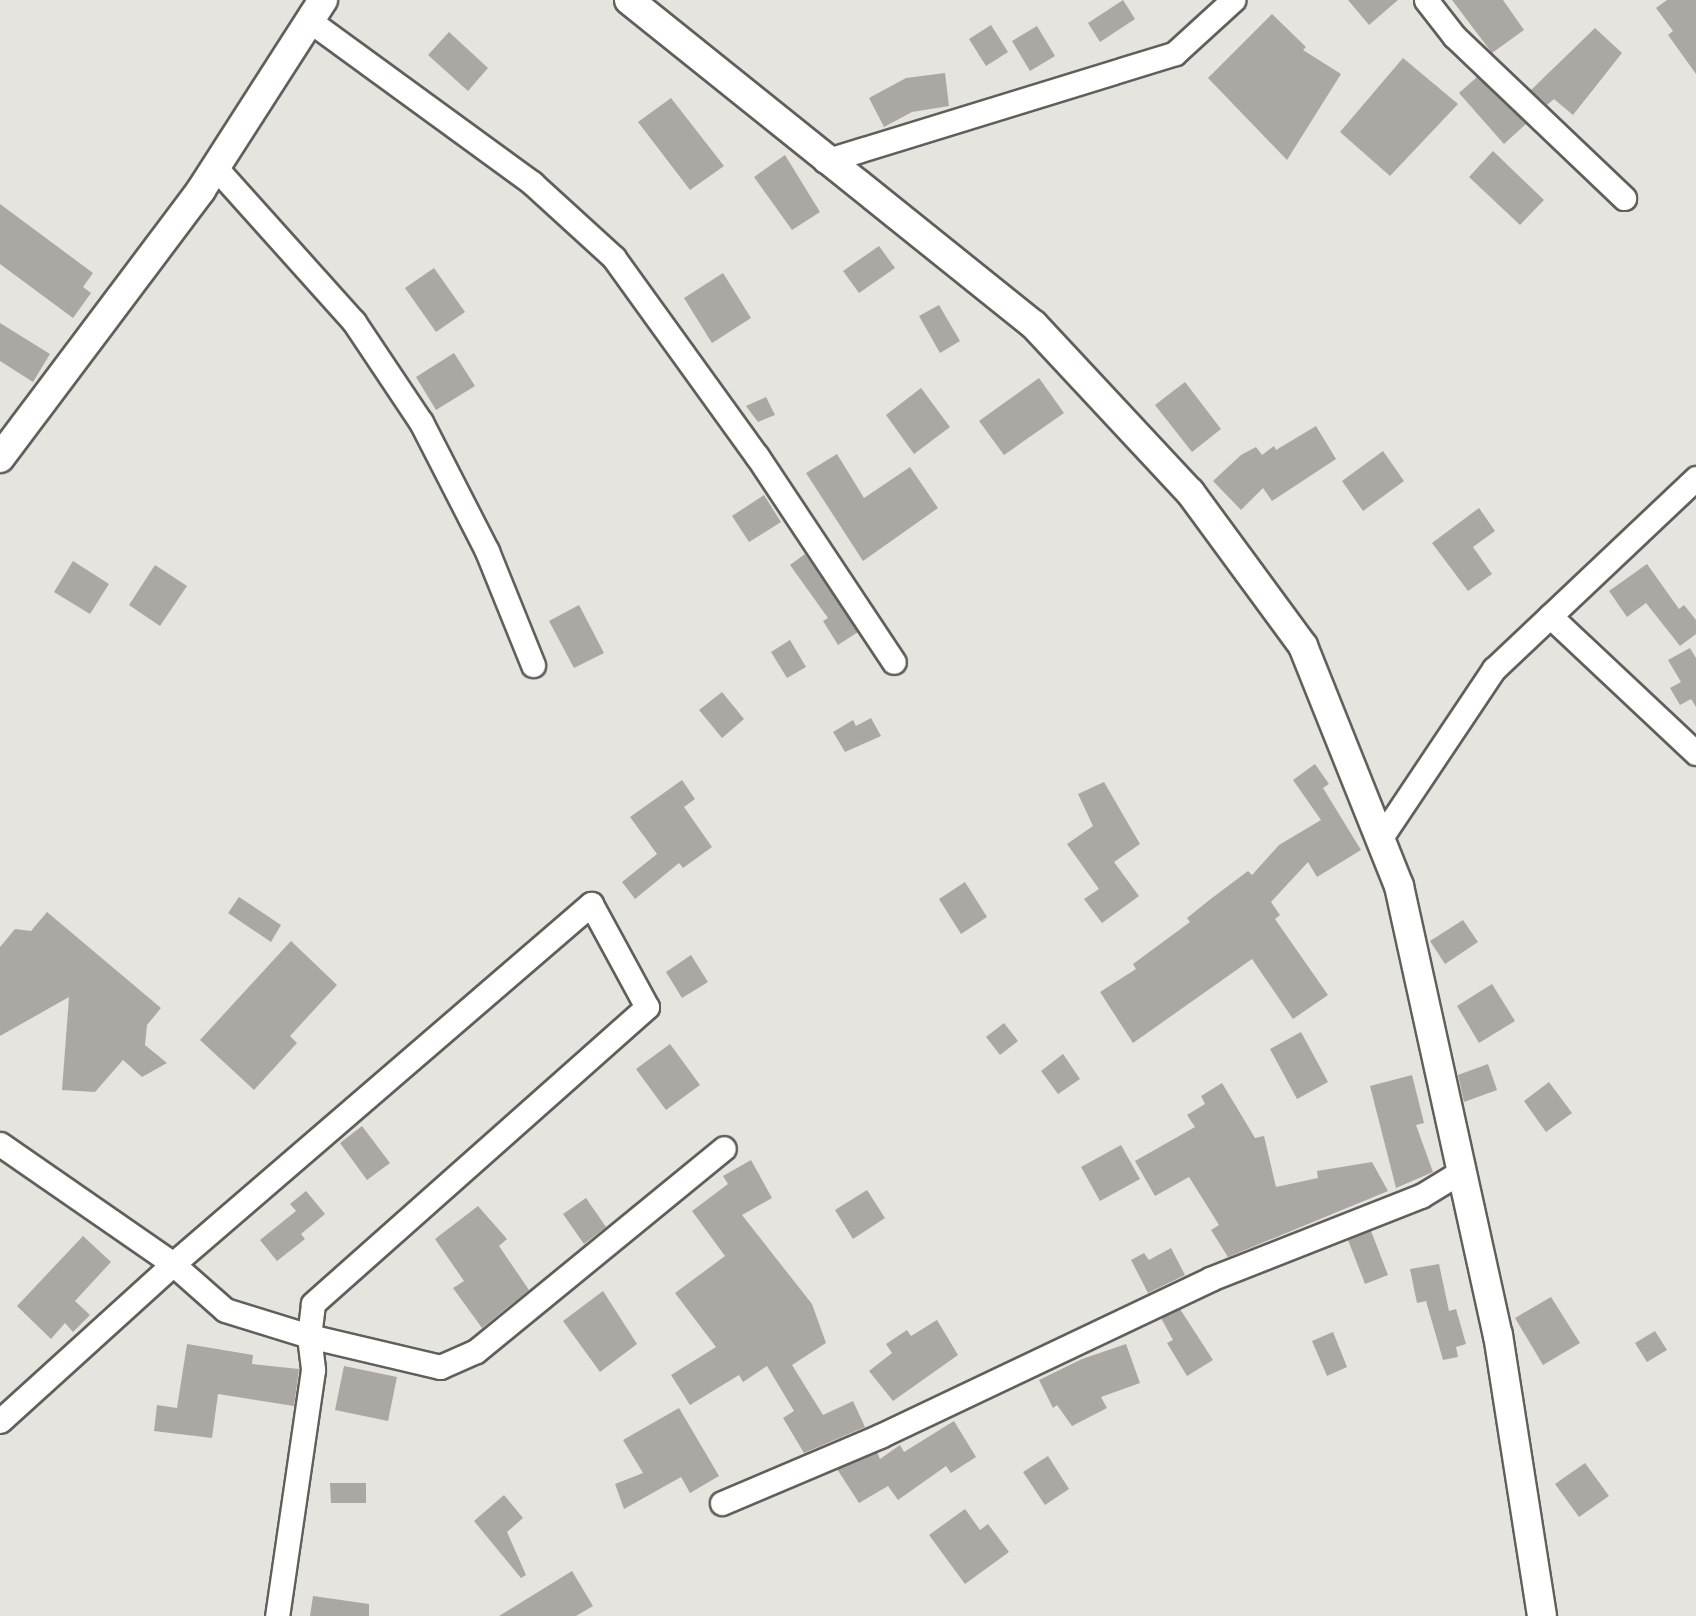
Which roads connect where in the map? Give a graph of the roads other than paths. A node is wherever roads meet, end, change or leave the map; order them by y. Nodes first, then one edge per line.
1 (629, 0) edge
2 (1233, 0) edge
3 (1426, 0) edge
4 (316, 10) edge
5 (825, 161) junction
6 (215, 167) junction
7 (1624, 198) dead end
8 (0, 458) edge
9 (1696, 478) edge
10 (1550, 616) junction
11 (894, 662) dead end
12 (533, 665) dead end
13 (1696, 753) edge
14 (1380, 839) junction
15 (0, 1144) edge
16 (724, 1149) dead end
17 (1461, 1171) junction
18 (173, 1264) junction
19 (309, 1336) junction
20 (0, 1421) edge
21 (722, 1503) dead end
22 (277, 1616) edge
23 (1542, 1616) edge

1 - 5 street
2 - 5 street
3 - 7 street
4 - 6 street
4 - 11 street
5 - 14 street
6 - 8 street
6 - 12 street
9 - 10 street
10 - 13 street
10 - 14 street
14 - 17 street
15 - 18 street
16 - 19 street
17 - 21 street
17 - 23 street
18 - 19 street
18 - 19 street
18 - 20 street
19 - 22 street

